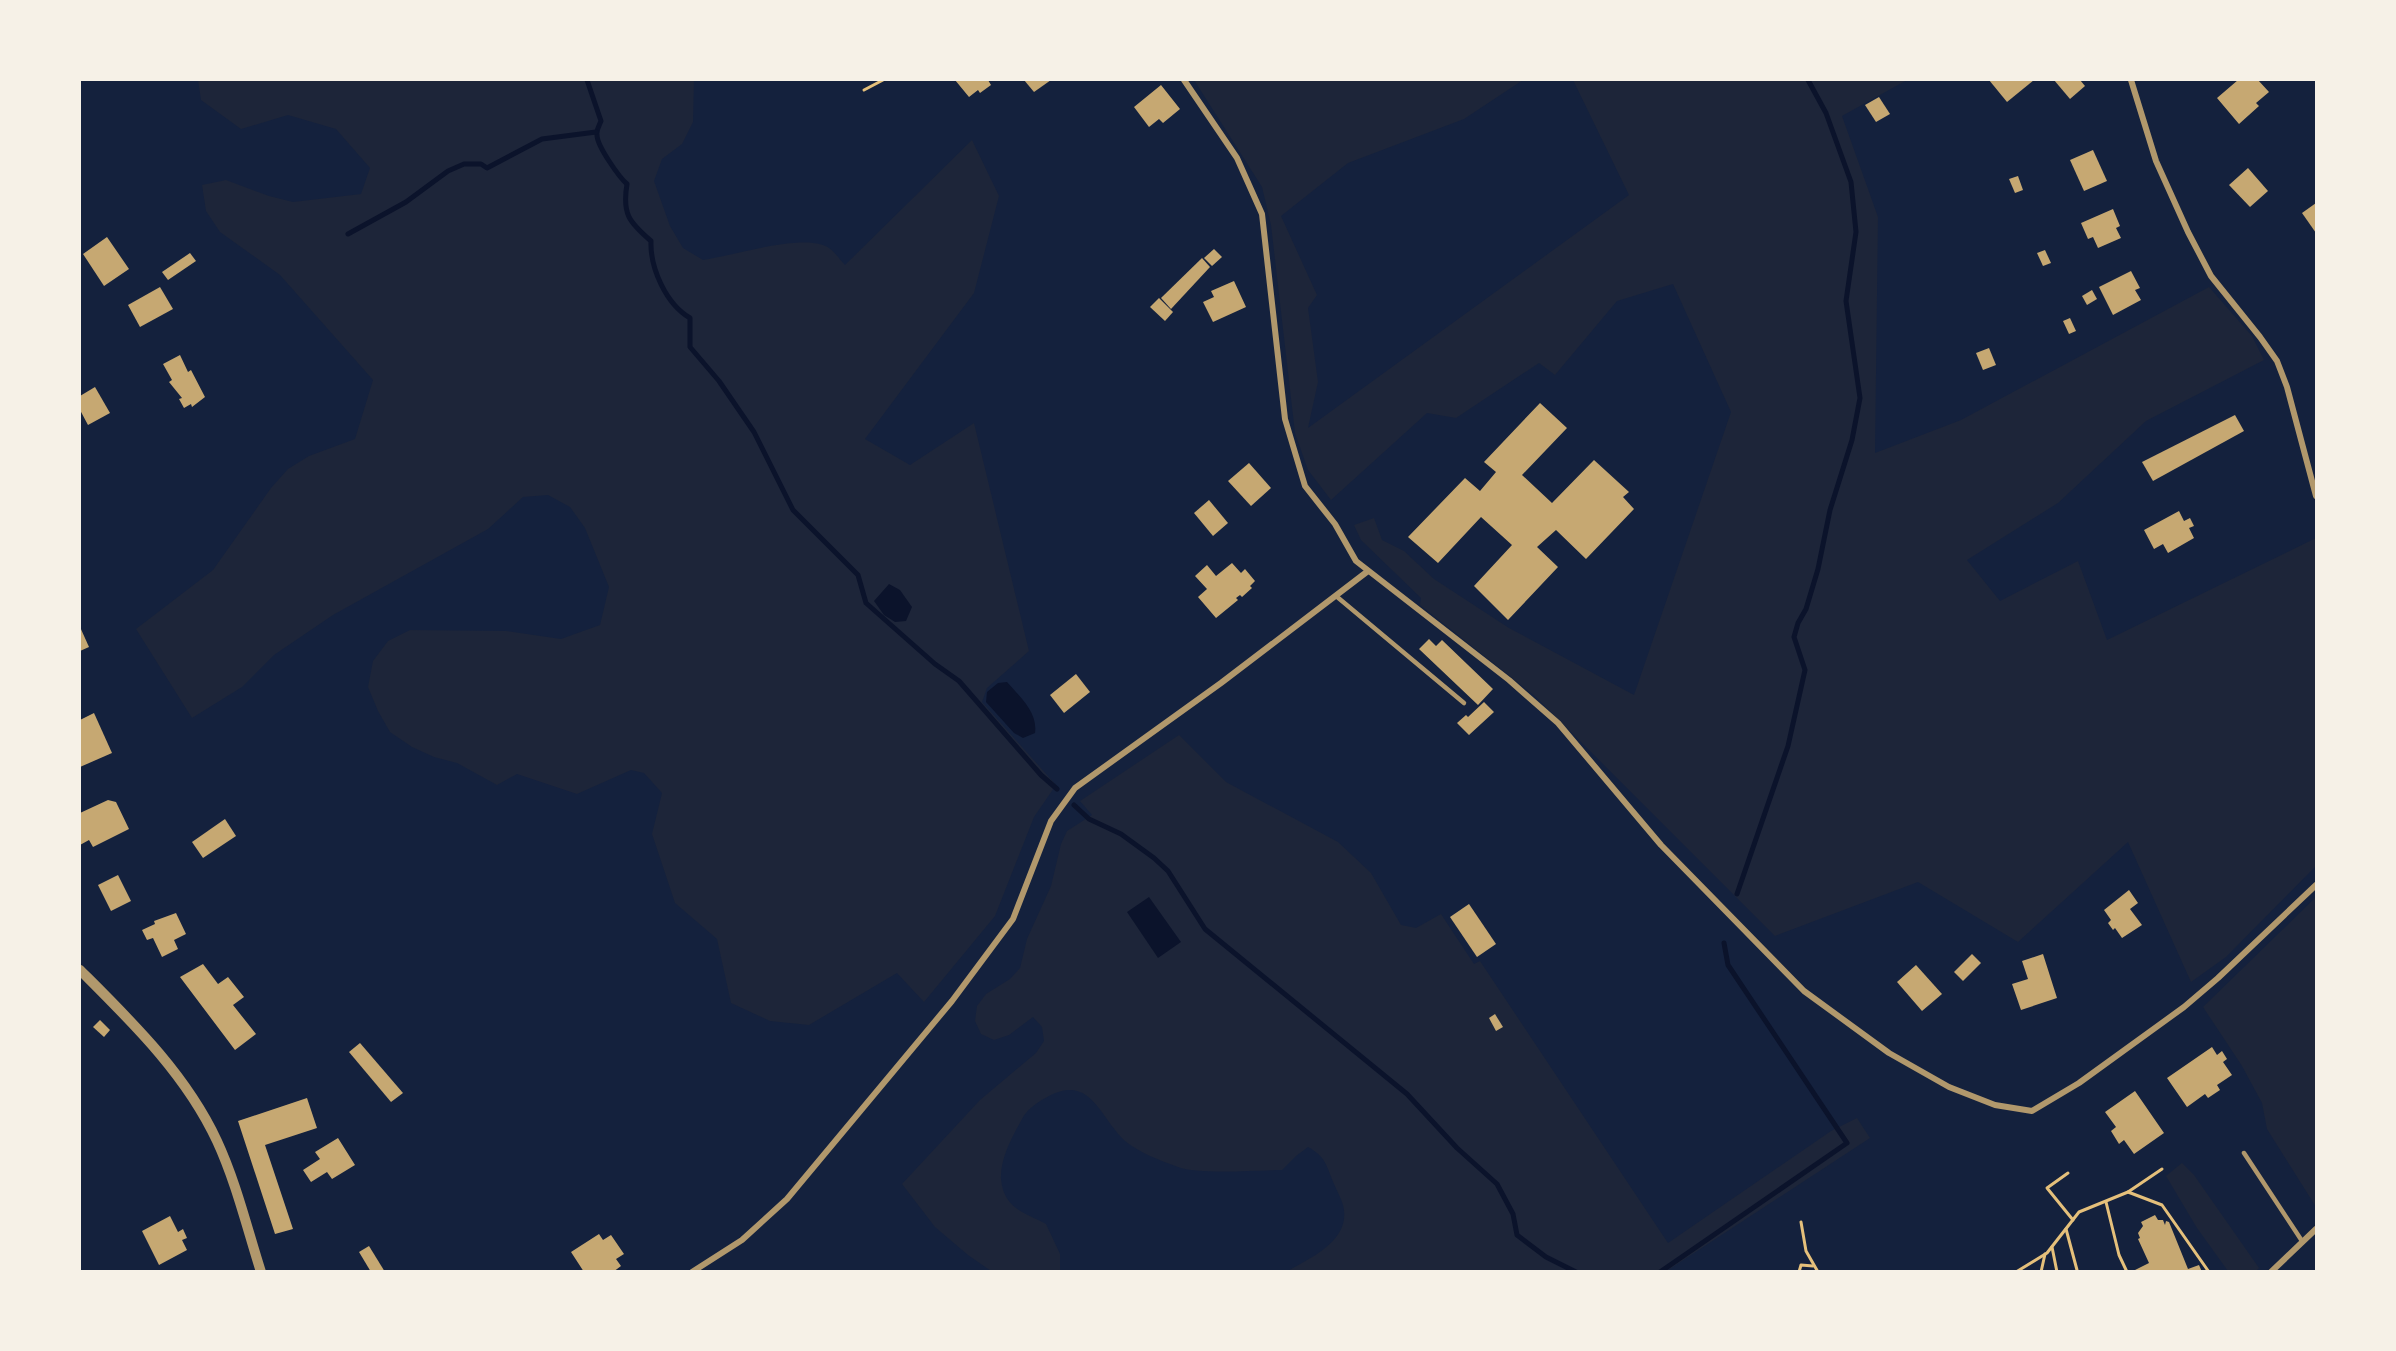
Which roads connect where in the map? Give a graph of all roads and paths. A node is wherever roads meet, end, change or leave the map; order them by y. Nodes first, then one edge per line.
1 (883, 80) edge
2 (1184, 80) edge
3 (2131, 80) edge
4 (864, 90) dead end
5 (2316, 495) edge
6 (1368, 572) junction
7 (1336, 596) junction
8 (1464, 703) dead end
9 (2316, 885) edge
10 (80, 970) edge
11 (2244, 1153) dead end
12 (2162, 1169) dead end
13 (2068, 1173) dead end
14 (2128, 1192) junction
15 (2105, 1201) junction
16 (2073, 1220) junction
17 (1801, 1222) dead end
18 (2066, 1229) junction
19 (2316, 1229) edge
20 (2302, 1241) junction
21 (2052, 1246) junction
22 (2045, 1254) junction
23 (1813, 1266) junction
24 (2078, 1270) dead end
25 (261, 1272) edge
26 (692, 1272) edge
27 (1799, 1272) edge
28 (1818, 1272) edge
29 (2016, 1272) edge
30 (2041, 1272) edge
31 (2056, 1272) edge
32 (2127, 1272) edge
33 (2209, 1272) edge
34 (2271, 1272) edge

1 - 4 path
2 - 6 street
3 - 5 street
6 - 7 street
6 - 9 street
7 - 8 lane
7 - 26 street
10 - 25 street
11 - 20 lane
12 - 14 path
13 - 16 path
14 - 15 path
14 - 33 path
15 - 16 path
15 - 32 path
16 - 18 path
17 - 23 path
18 - 21 path
18 - 24 path
19 - 20 street
20 - 34 street
21 - 22 path
21 - 31 path
22 - 29 path
22 - 30 path
23 - 27 path
23 - 28 path

